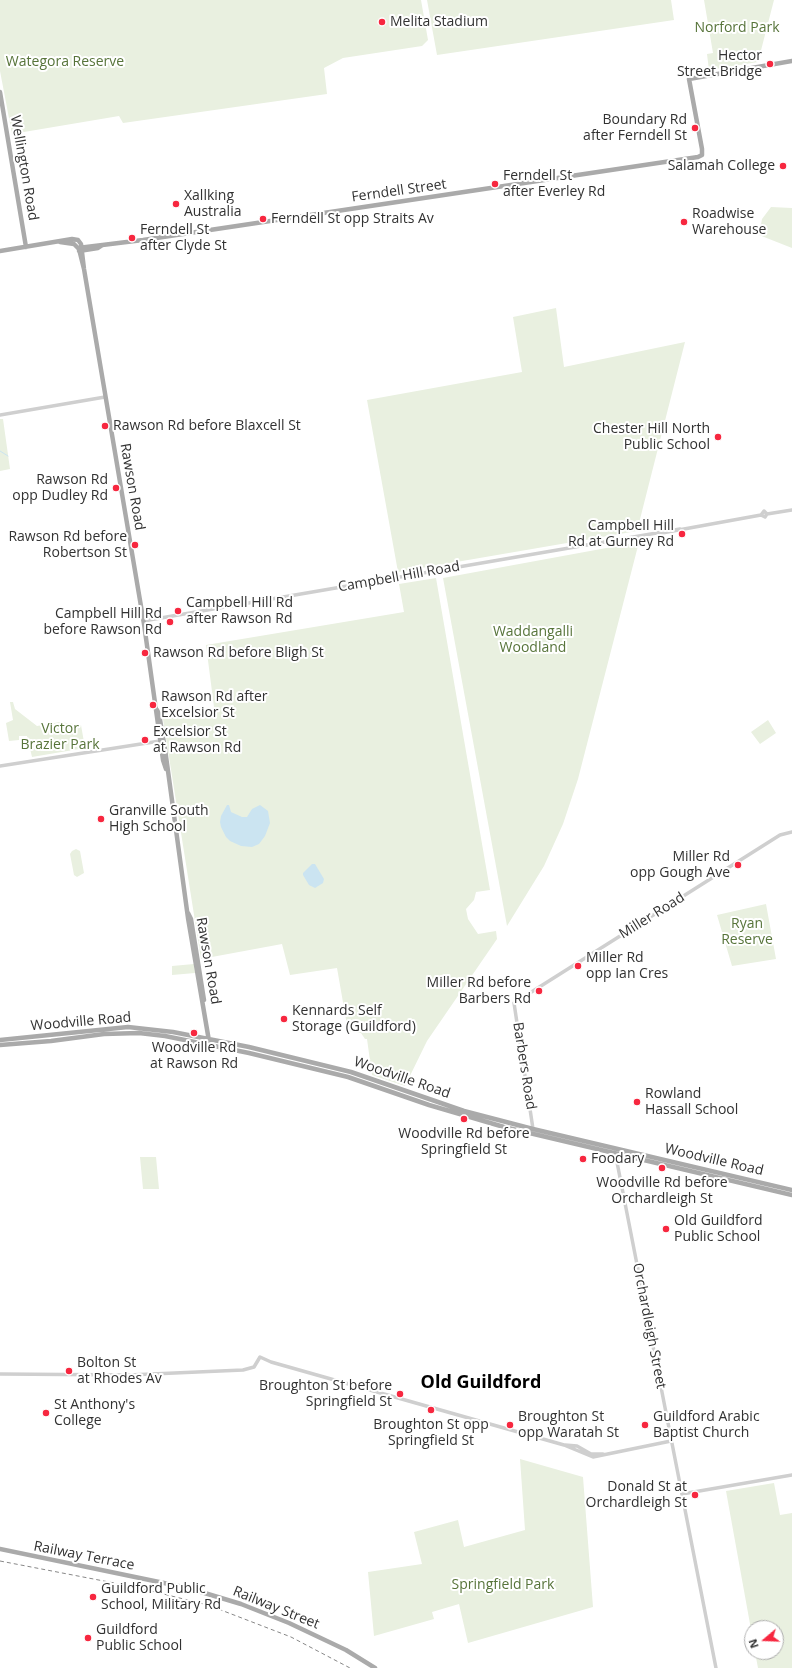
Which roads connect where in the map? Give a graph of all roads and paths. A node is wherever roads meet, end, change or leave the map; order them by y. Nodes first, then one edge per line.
1 (792, 61) edge
2 (0, 92) edge
3 (26, 247) junction
4 (81, 249) junction
5 (0, 251) edge
6 (105, 397) junction
7 (0, 415) edge
8 (792, 510) edge
9 (144, 624) junction
10 (156, 709) junction
11 (160, 720) junction
12 (160, 741) junction
13 (166, 756) junction
14 (0, 766) edge
15 (166, 769) junction
16 (792, 832) edge
17 (514, 1003) joint
18 (208, 1039) junction
19 (0, 1040) edge
20 (0, 1045) edge
21 (209, 1045) junction
22 (396, 1091) junction
23 (533, 1129) junction
24 (615, 1151) junction
25 (792, 1190) edge
26 (792, 1195) edge
27 (0, 1374) edge
28 (671, 1441) junction
29 (792, 1475) edge
30 (682, 1494) junction
31 (0, 1549) edge
32 (164, 1583) joint
33 (375, 1668) edge
34 (716, 1668) edge

1 - 4 main road, Ferndell Street
2 - 3 main road, Wellington Road
3 - 4 main road
3 - 5 main road
4 - 6 main road, Rawson Road
6 - 7 street
6 - 9 main road, Rawson Road
8 - 9 street, Campbell Hill Road
9 - 10 main road, Rawson Road
10 - 11 main road, Rawson Road
10 - 12 main road, Rawson Road
11 - 12 main road
11 - 13 main road, Rawson Road
12 - 13 main road
12 - 14 street
12 - 15 main road, Rawson Road
13 - 15 main road, Rawson Road
15 - 18 main road, Rawson Road
16 - 17 street, Miller Road
17 - 23 street, Barbers Road
18 - 19 main road, Woodville Road
18 - 21 main road, Rawson Road
18 - 22 main road, Woodville Road
20 - 21 main road, Woodville Road
21 - 22 main road, Woodville Road
22 - 23 main road, Woodville Road
22 - 24 main road, Woodville Road
23 - 24 main road, Woodville Road
24 - 25 main road, Woodville Road
24 - 26 main road, Woodville Road
24 - 28 street, Orchardleigh Street
27 - 28 street
28 - 30 street, Orchardleigh Street
29 - 30 street
30 - 34 street, Orchardleigh Street
31 - 32 main road, Railway Terrace
32 - 33 main road, Railway Street

